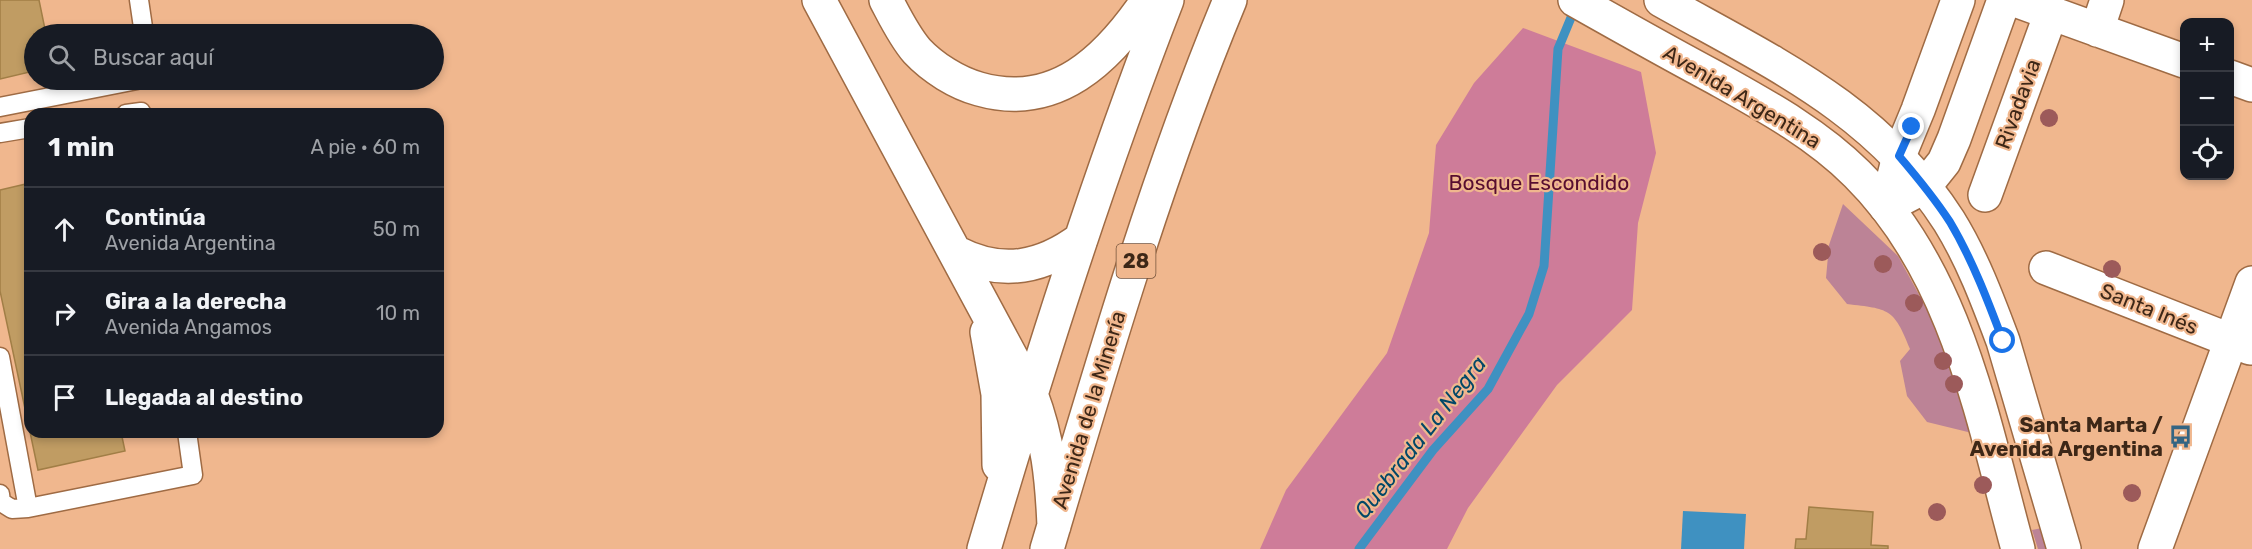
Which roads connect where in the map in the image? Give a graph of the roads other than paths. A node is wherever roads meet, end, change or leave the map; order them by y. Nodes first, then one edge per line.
1 (139, 0) edge
2 (819, 0) edge
3 (886, 0) edge
4 (1148, 0) edge
5 (1167, 0) edge
6 (1230, 0) edge
7 (1575, 0) edge
8 (1661, 0) edge
9 (1958, 0) edge
10 (2004, 0) edge
11 (2015, 0) edge
12 (2051, 13) junction
13 (2102, 15) edge
14 (143, 24) edge
15 (2180, 59) edge
16 (2234, 79) edge
17 (2252, 85) edge
18 (86, 90) edge
19 (0, 107) edge
20 (24, 129) edge
21 (0, 133) edge
22 (1899, 156) junction
23 (1924, 187) junction
24 (1985, 195) dead end
25 (1886, 207) junction
26 (1081, 239) junction
27 (957, 253) junction
28 (2046, 268) dead end
29 (2252, 283) edge
30 (980, 301) junction
31 (2241, 345) edge
32 (0, 357) edge
33 (1031, 394) junction
34 (188, 438) edge
35 (0, 494) edge
36 (28, 508) junction
37 (994, 515) junction
38 (1050, 537) edge
39 (984, 549) edge
40 (2019, 549) edge
41 (2064, 549) edge
42 (2155, 549) edge

1 - 14 lane
2 - 27 main road
3 - 4 main road
5 - 26 main road
6 - 38 main road, Avenida de la Minería / 28
7 - 25 main road, Avenida Argentina
8 - 22 main road, Avenida Argentina
9 - 22 main road
10 - 23 main road
11 - 12 main road
12 - 13 main road
12 - 24 main road, Rivadavia
13 - 15 main road
16 - 17 main road
18 - 19 lane
20 - 21 lane
22 - 23 main road, Avenida Argentina
22 - 25 main road
23 - 25 main road
23 - 41 main road, Avenida Argentina
25 - 40 main road, Avenida Argentina
26 - 27 main road
26 - 33 main road
27 - 30 main road
28 - 31 main road, Santa Inés
29 - 31 main road
30 - 33 main road
30 - 37 main road
31 - 42 main road
32 - 36 lane
33 - 37 main road
33 - 38 main road
34 - 36 lane
35 - 36 lane
37 - 39 main road

